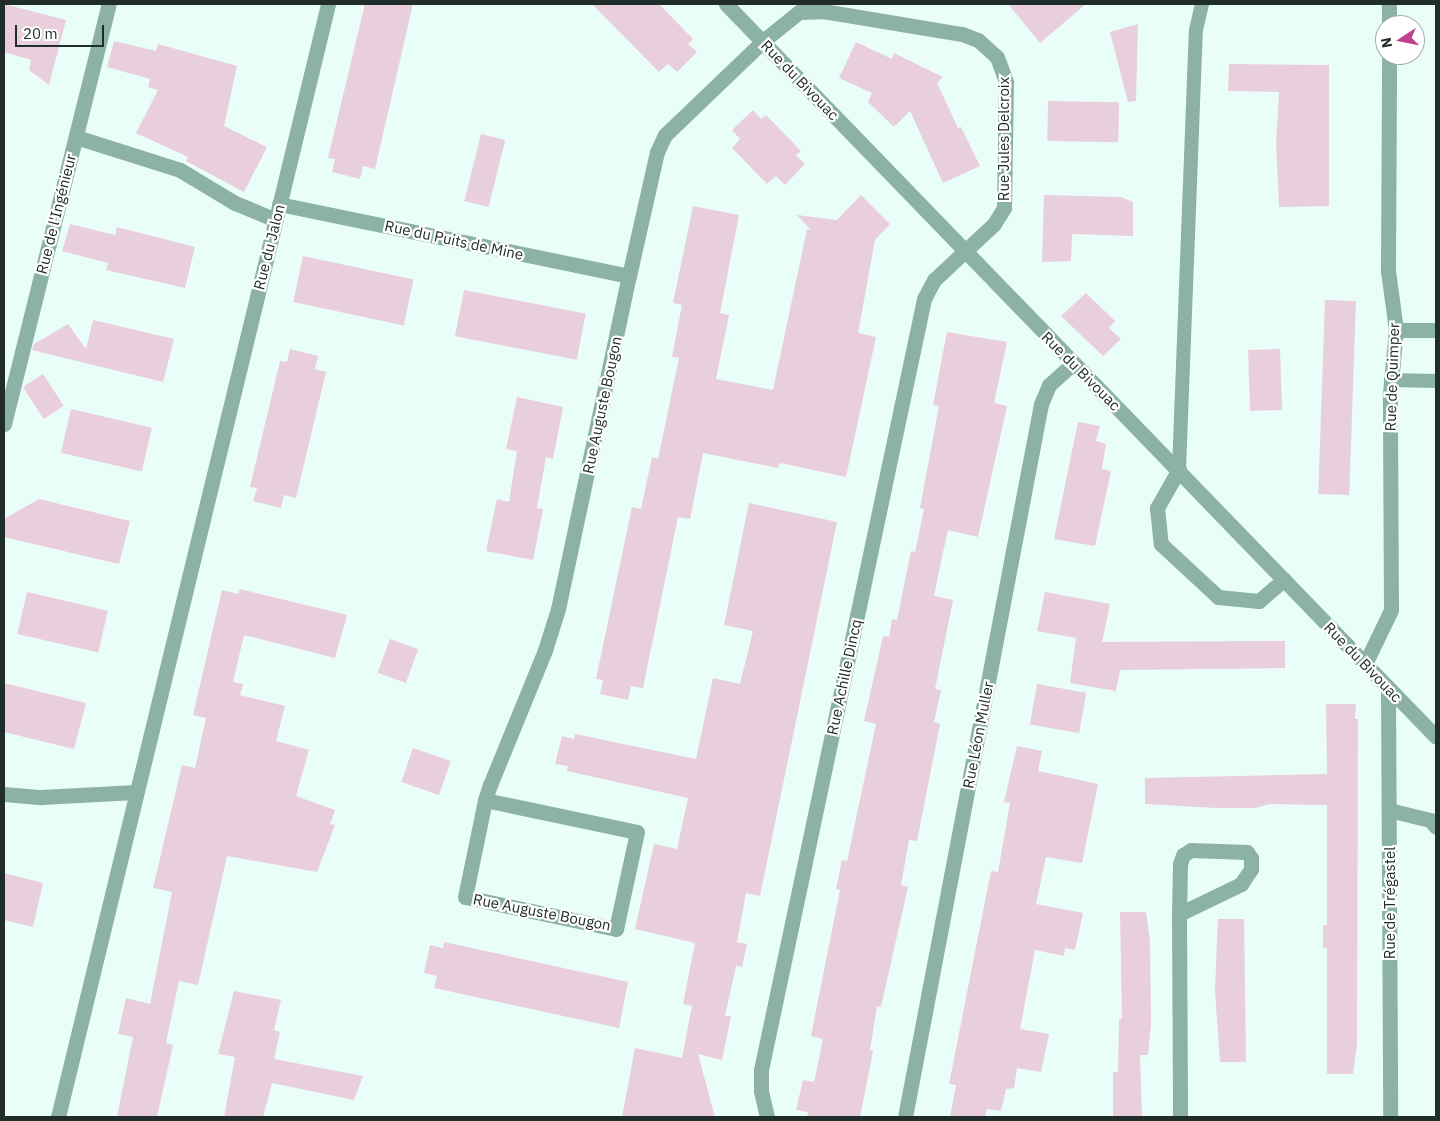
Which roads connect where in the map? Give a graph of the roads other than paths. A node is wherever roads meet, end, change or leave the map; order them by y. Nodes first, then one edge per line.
1 (109, 4) edge
2 (328, 4) edge
3 (726, 4) edge
4 (1202, 4) edge
5 (763, 41) junction
6 (1389, 65) edge
7 (76, 138) junction
8 (279, 204) junction
9 (276, 220) junction
10 (964, 252) junction
11 (629, 276) junction
12 (1396, 330) junction
13 (1436, 330) edge
14 (1072, 364) junction
15 (1392, 380) junction
16 (1436, 381) edge
17 (4, 424) edge
18 (1180, 469) junction
19 (1284, 579) junction
20 (1365, 664) junction
21 (1388, 688) junction
22 (1436, 738) edge
23 (136, 792) junction
24 (4, 794) edge
25 (485, 800) junction
26 (1389, 810) junction
27 (1436, 827) edge
28 (1179, 914) junction
29 (58, 1117) edge
30 (767, 1117) edge
31 (904, 1117) edge
32 (1180, 1117) edge
33 (1390, 1117) edge

1 - 7 street, Rue de l'Ingénieur
2 - 8 street, Rue du Jalon
3 - 5 street, Rue du Bivouac
4 - 18 lane
5 - 10 street, Rue du Bivouac
5 - 10 street, Rue Jules Delcroix
5 - 11 street, Rue Auguste Bougon
6 - 12 street, Rue de Quimper
7 - 9 street
7 - 17 street, Rue de l'Ingénieur
8 - 9 street, Rue du Jalon
8 - 11 street, Rue du Puits de Mine
9 - 23 street, Rue du Jalon
10 - 14 street, Rue du Bivouac
10 - 30 street, Rue Achille Dincq
11 - 25 street, Rue Auguste Bougon
12 - 13 street
12 - 15 street, Rue de Quimper
14 - 18 street, Rue du Bivouac
14 - 31 street, Rue Léon Muller
15 - 16 lane
15 - 20 street, Rue de Quimper
18 - 19 street, Rue du Bivouac
18 - 19 street
19 - 20 street, Rue du Bivouac
20 - 21 street, Rue du Bivouac
21 - 22 street, Rue du Bivouac
21 - 26 street, Rue de Trégastel
23 - 24 street
23 - 29 street, Rue du Jalon
25 - 25 street, Rue Auguste Bougon
26 - 27 street
26 - 33 street, Rue de Trégastel
28 - 28 street
28 - 32 street

